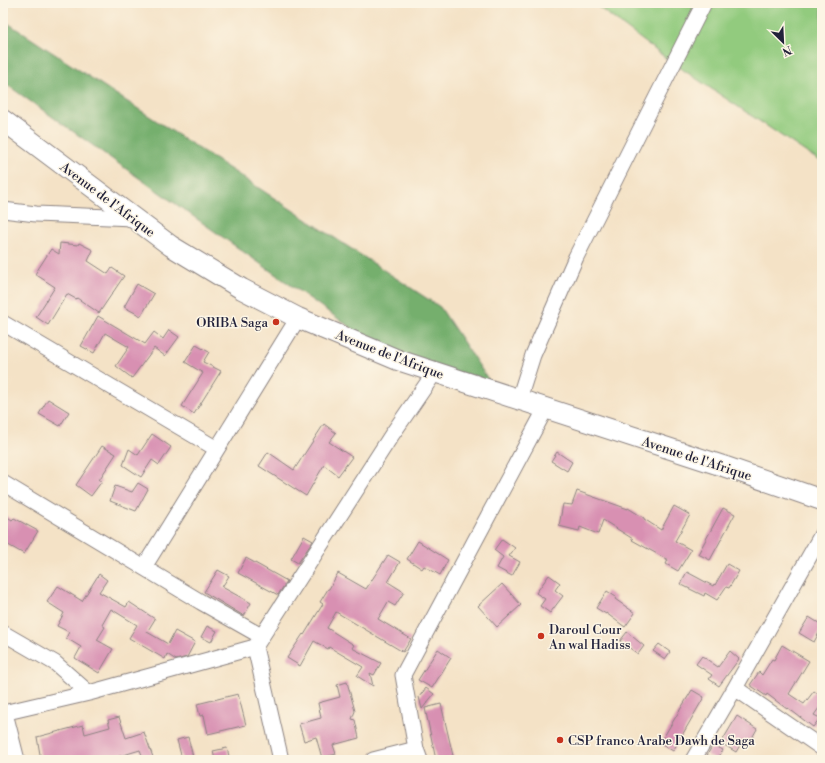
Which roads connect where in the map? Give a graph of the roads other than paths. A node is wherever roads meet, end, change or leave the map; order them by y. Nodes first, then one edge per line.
1 (704, 3) edge
2 (3, 120) edge
3 (3, 210) edge
4 (133, 218) junction
5 (298, 318) junction
6 (3, 323) edge
7 (435, 372) junction
8 (519, 399) junction
9 (546, 408) junction
10 (217, 449) junction
11 (3, 483) edge
12 (822, 500) edge
13 (822, 534) edge
14 (144, 567) junction
15 (3, 633) edge
16 (258, 641) junction
17 (735, 688) junction
18 (90, 693) junction
19 (4, 713) edge
20 (822, 748) edge
21 (418, 754) edge
22 (17, 760) edge
23 (281, 760) edge
24 (373, 760) edge
25 (693, 760) edge

1 - 8 street
2 - 4 main road, Avenue de l'Afrique
3 - 4 street
4 - 5 main road, Avenue de l'Afrique
5 - 7 main road, Avenue de l'Afrique
5 - 10 street
6 - 10 street
7 - 8 main road, Avenue de l'Afrique
7 - 16 street
8 - 9 main road, Avenue de l'Afrique
9 - 12 main road, Avenue de l'Afrique
9 - 21 street
10 - 14 street
11 - 14 street
13 - 17 street
14 - 16 street
15 - 18 street
16 - 18 street
16 - 23 street
17 - 20 street
17 - 25 street
18 - 19 street
19 - 22 street
21 - 24 street

